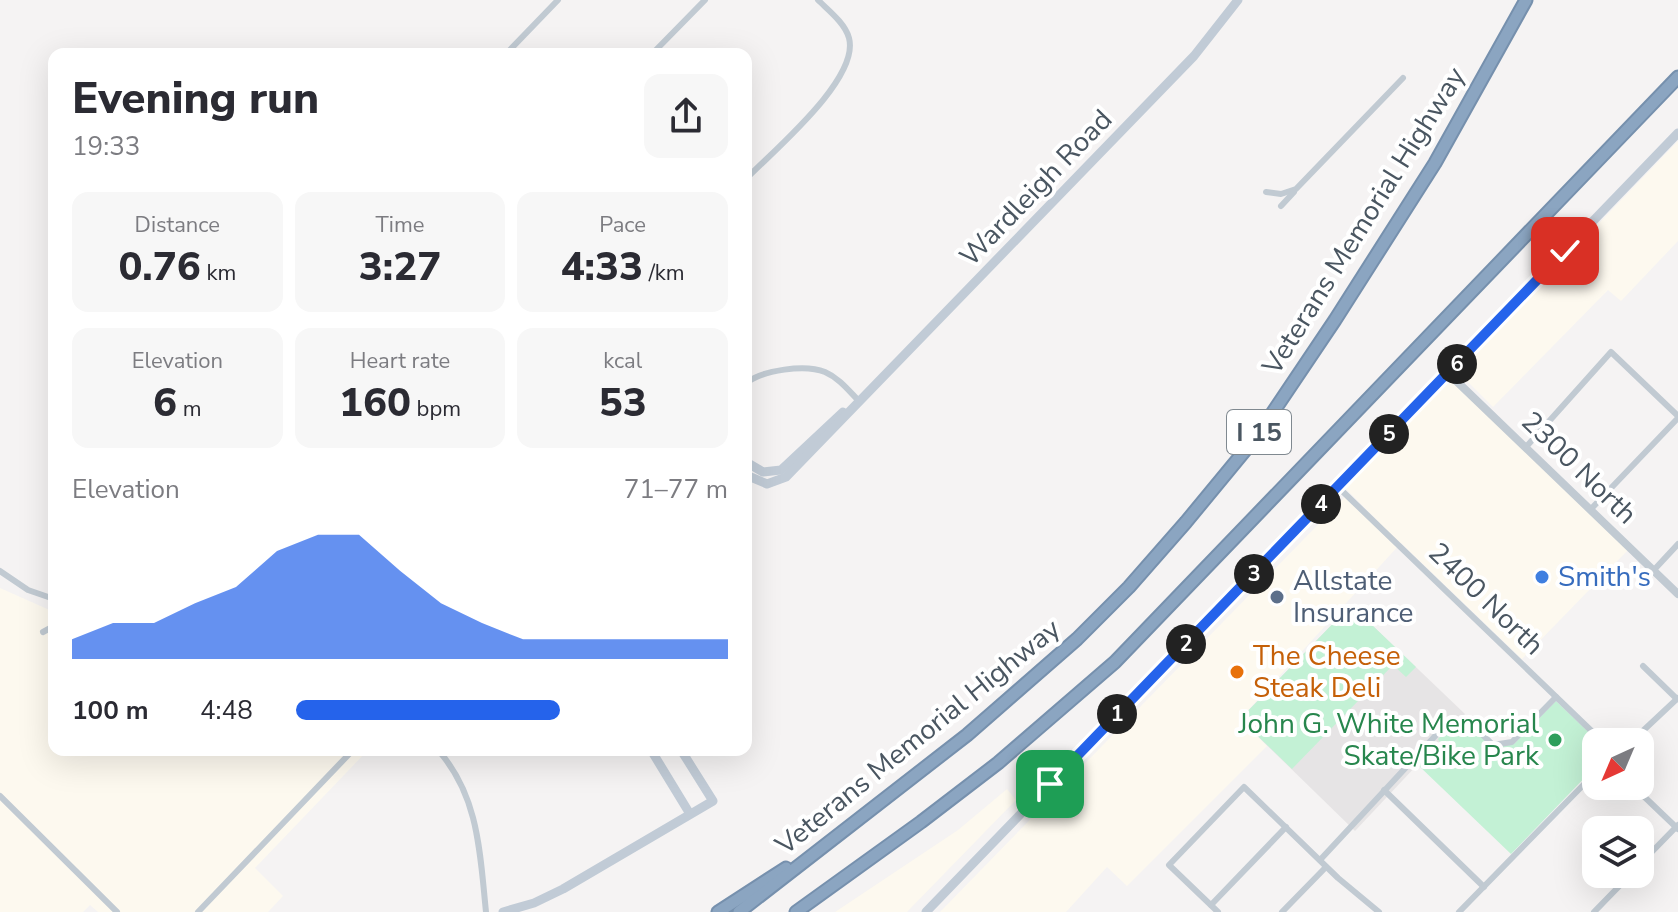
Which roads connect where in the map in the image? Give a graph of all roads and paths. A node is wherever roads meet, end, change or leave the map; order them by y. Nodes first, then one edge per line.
1 (558, 0) edge
2 (705, 0) edge
3 (818, 0) edge
4 (1238, 0) edge
5 (1526, 0) edge
6 (512, 48) edge
7 (658, 48) edge
8 (1678, 77) edge
9 (1403, 78) dead end
10 (1678, 133) edge
11 (752, 173) edge
12 (1296, 189) junction
13 (1266, 192) dead end
14 (1281, 206) dead end
15 (1448, 373) junction
16 (752, 380) edge
17 (859, 401) junction
18 (1678, 417) edge
19 (1526, 447) junction
20 (752, 466) edge
21 (752, 478) edge
22 (1338, 487) junction
23 (1590, 510) junction
24 (1678, 544) edge
25 (0, 571) edge
26 (1653, 571) junction
27 (1678, 594) edge
28 (48, 597) edge
29 (48, 629) edge
30 (43, 632) dead end
31 (1643, 666) dead end
32 (1556, 697) junction
33 (1678, 698) edge
34 (1588, 728) edge
35 (1646, 728) edge
36 (347, 756) edge
37 (443, 756) edge
38 (655, 756) edge
39 (685, 756) edge
40 (1582, 786) edge
41 (1384, 790) junction
42 (0, 796) edge
43 (1648, 800) edge
44 (690, 814) junction
45 (1286, 827) junction
46 (1677, 827) edge
47 (817, 849) junction
48 (1654, 850) edge
49 (1320, 860) junction
50 (1326, 867) junction
51 (1484, 887) junction
52 (1617, 888) edge
53 (1211, 905) junction
54 (117, 912) edge
55 (198, 912) edge
56 (486, 912) edge
57 (503, 912) edge
58 (718, 912) edge
59 (739, 912) edge
60 (796, 912) edge
61 (926, 912) edge
62 (1218, 912) edge
63 (1282, 912) edge
64 (1379, 912) edge
65 (1459, 912) edge
66 (1594, 912) edge

1 - 6 street
2 - 7 street
3 - 11 street
4 - 17 main road, Wardleigh Road
5 - 47 highway, Veterans Memorial Highway / I 15
8 - 60 highway, I 15
9 - 12 street
10 - 15 main road
12 - 13 street
12 - 14 street
15 - 19 street, 2300 North
15 - 22 main road
16 - 17 street
17 - 20 main road
17 - 21 main road
18 - 19 street
18 - 23 street
19 - 23 street, 2300 North
22 - 32 street, 2400 North
22 - 61 main road
23 - 26 street, 2300 North
24 - 26 street
25 - 28 street
26 - 27 street, 2300 North
29 - 30 street
31 - 33 street
32 - 34 street, 2400 North
32 - 41 street
33 - 35 street
36 - 55 street
37 - 56 street
38 - 44 main road
39 - 44 main road
40 - 51 street
41 - 49 street
41 - 51 street
42 - 54 street
43 - 46 street
44 - 57 main road
45 - 49 street
45 - 53 street
45 - 53 street
46 - 48 street
47 - 58 highway
47 - 59 highway, Veterans Memorial Highway / I 15
49 - 50 street
50 - 63 street
50 - 64 street
51 - 65 street
52 - 66 street
53 - 62 street

